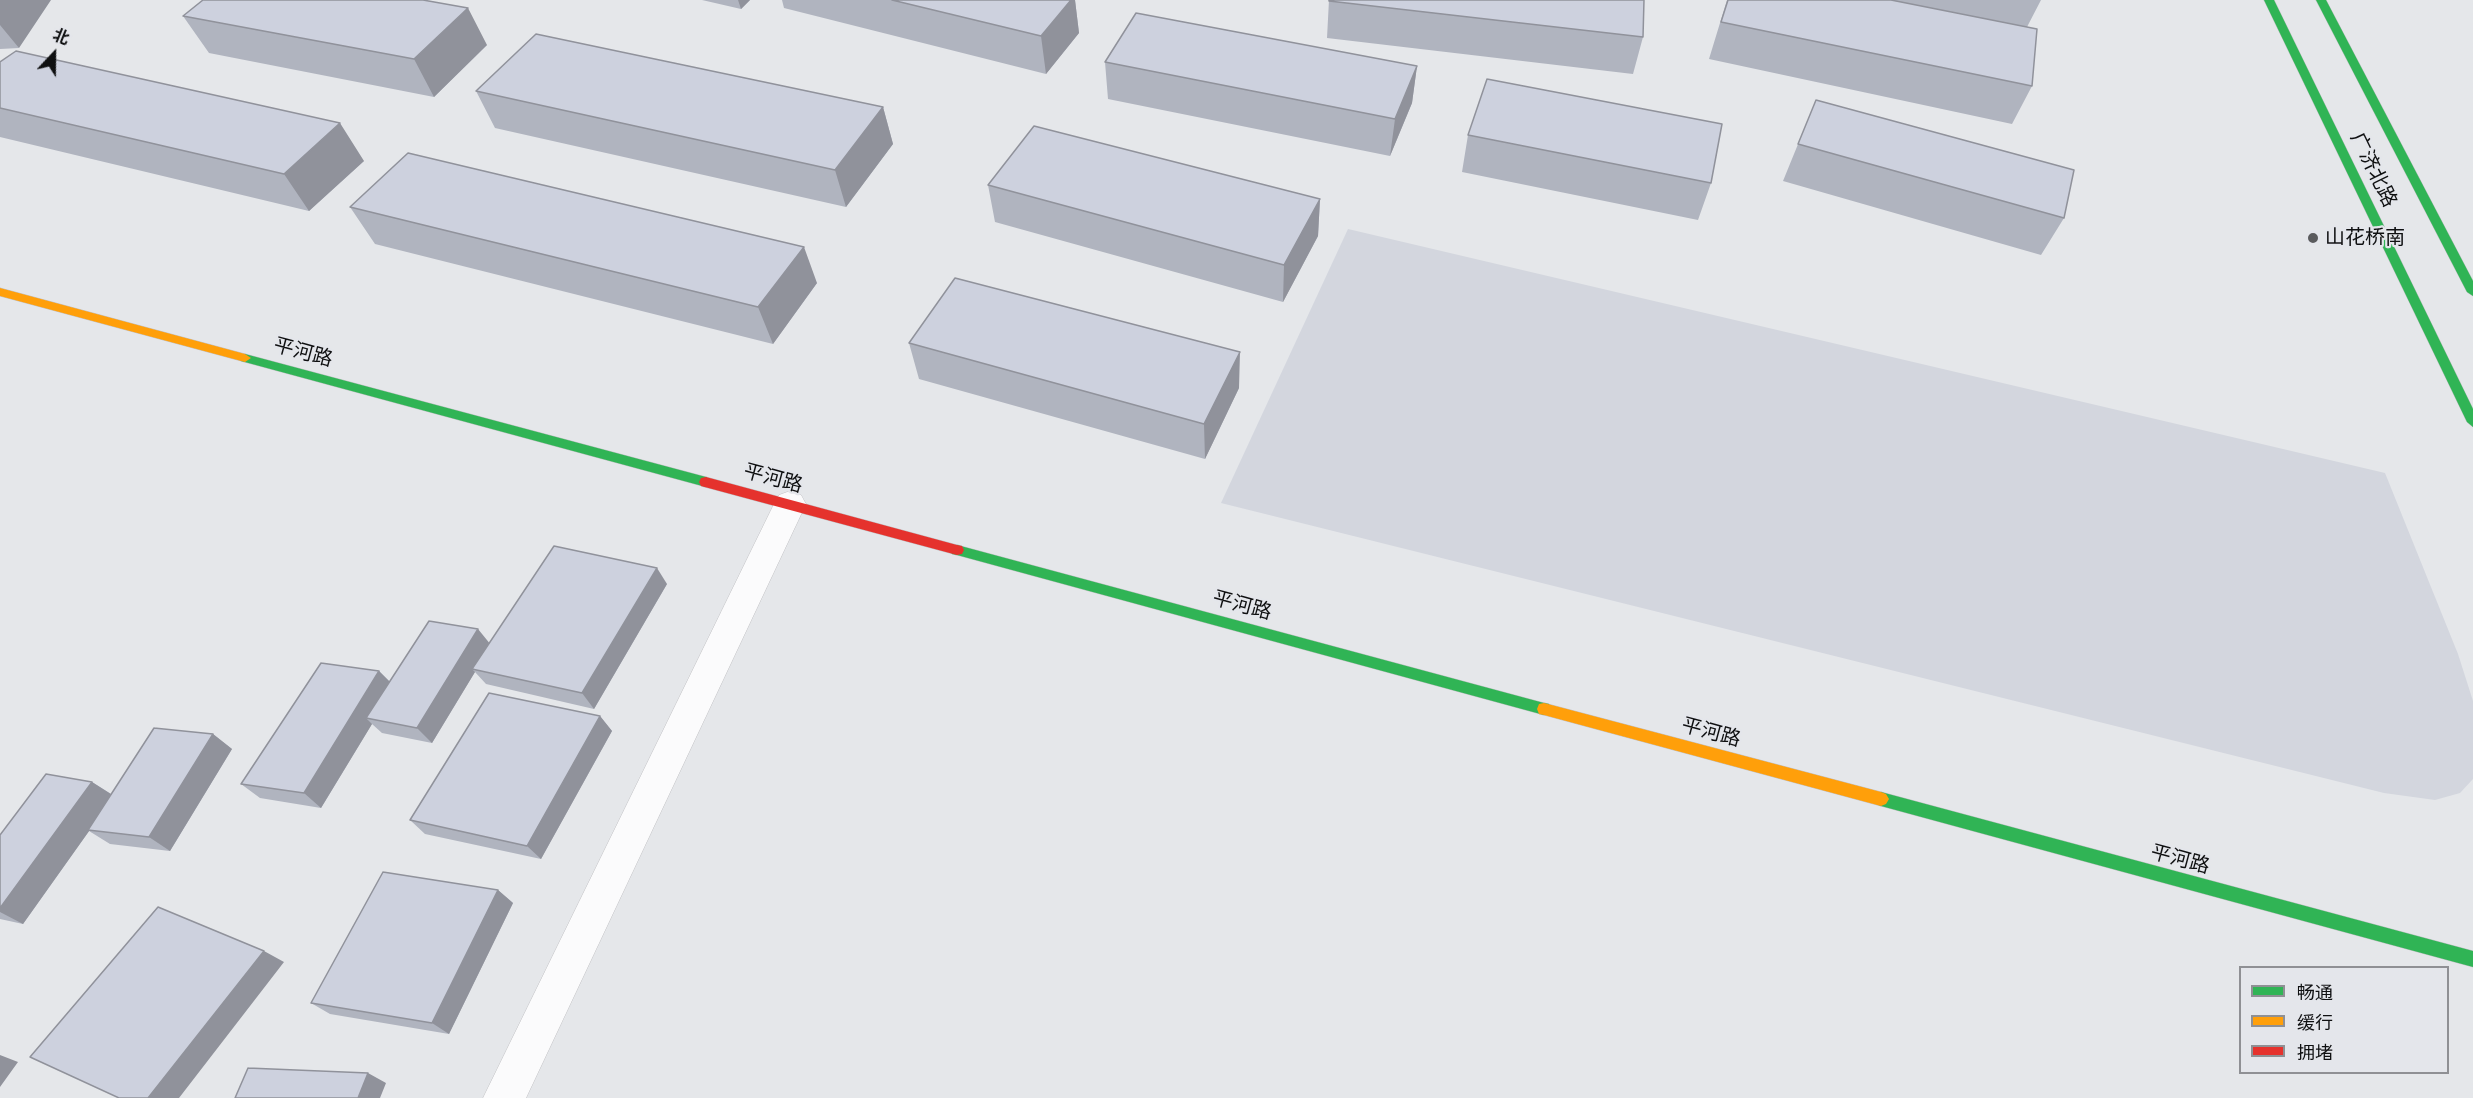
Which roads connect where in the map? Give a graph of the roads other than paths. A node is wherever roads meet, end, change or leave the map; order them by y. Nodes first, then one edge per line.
1 (2269, 0) edge
2 (2321, 0) edge
3 (0, 292) edge
4 (2473, 292) edge
5 (2473, 422) edge
6 (790, 504) junction
7 (2473, 959) edge
8 (504, 1098) edge

1 - 5 main road, 广济北路
2 - 4 main road, 广济北路
3 - 6 main road, 平河路
6 - 7 main road, 平河路
6 - 8 street

